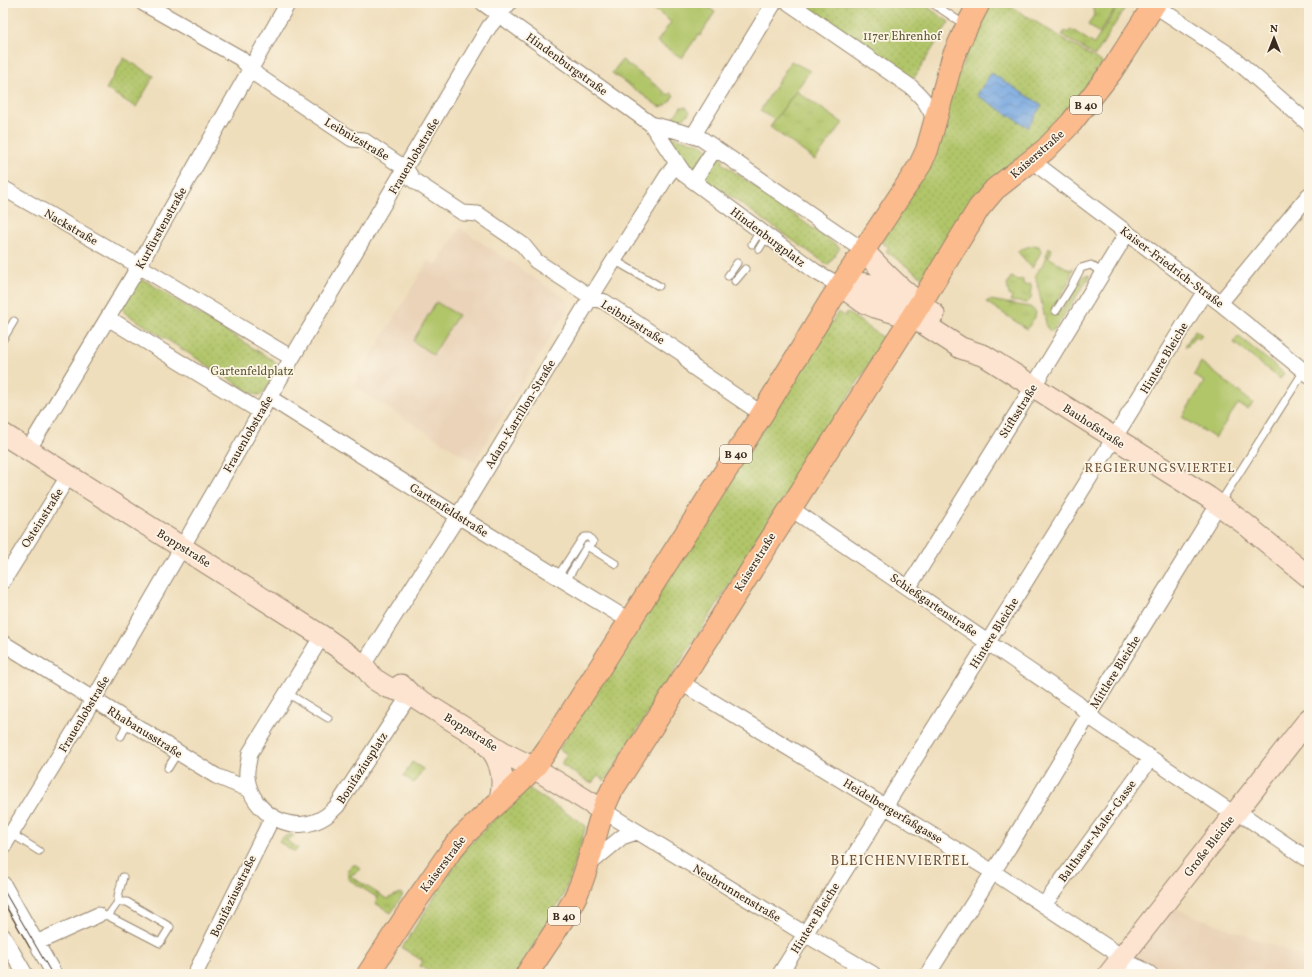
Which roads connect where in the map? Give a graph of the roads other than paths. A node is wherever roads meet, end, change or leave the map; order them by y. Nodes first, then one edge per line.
1 (143, 3) edge
2 (288, 3) edge
3 (482, 3) edge
4 (509, 3) edge
5 (774, 3) edge
6 (790, 3) edge
7 (932, 3) edge
8 (979, 3) edge
9 (1154, 4) edge
10 (498, 14) junction
11 (967, 26) junction
12 (251, 68) junction
13 (934, 120) junction
14 (651, 124) junction
15 (1309, 124) edge
16 (693, 136) junction
17 (720, 151) junction
18 (1032, 161) junction
19 (677, 164) junction
20 (406, 169) junction
21 (697, 184) junction
22 (3, 188) edge
23 (1309, 195) edge
24 (1126, 233) junction
25 (864, 251) junction
26 (614, 260) junction
27 (737, 263) dead end
28 (139, 266) junction
29 (745, 269) dead end
30 (1102, 273) junction
31 (728, 276) dead end
32 (735, 282) dead end
33 (659, 286) dead end
34 (841, 286) junction
35 (1205, 291) junction
36 (591, 297) junction
37 (1220, 303) junction
38 (915, 311) junction
39 (1056, 311) dead end
40 (108, 318) junction
41 (14, 321) dead end
42 (3, 339) edge
43 (292, 358) junction
44 (1307, 373) edge
45 (1033, 387) junction
46 (270, 398) junction
47 (261, 412) junction
48 (762, 414) junction
49 (3, 434) edge
50 (1114, 439) junction
51 (28, 450) junction
52 (69, 475) junction
53 (1218, 505) junction
54 (790, 508) junction
55 (458, 516) junction
56 (593, 542) dead end
57 (182, 547) junction
58 (616, 564) dead end
59 (1305, 575) edge
60 (562, 578) junction
61 (3, 581) edge
62 (908, 588) junction
63 (630, 621) junction
64 (322, 636) junction
65 (3, 642) edge
66 (988, 642) junction
67 (363, 665) junction
68 (680, 682) junction
69 (287, 693) junction
70 (410, 694) junction
71 (94, 699) junction
72 (1089, 714) junction
73 (328, 718) dead end
74 (1309, 719) edge
75 (128, 722) junction
76 (121, 736) dead end
77 (480, 738) junction
78 (178, 752) junction
79 (1151, 758) junction
80 (168, 768) dead end
81 (534, 768) junction
82 (250, 790) junction
83 (500, 799) junction
84 (885, 806) junction
85 (602, 810) junction
86 (1235, 812) junction
87 (272, 818) junction
88 (637, 832) junction
89 (12, 834) junction
90 (3, 847) edge
91 (38, 851) dead end
92 (1309, 860) edge
93 (586, 866) junction
94 (993, 872) junction
95 (123, 877) dead end
96 (3, 884) edge
97 (118, 902) junction
98 (1044, 905) junction
99 (103, 915) junction
100 (805, 934) junction
101 (3, 936) edge
102 (36, 943) junction
103 (1115, 967) edge
104 (529, 973) edge
105 (25, 974) edge
106 (54, 974) edge
107 (195, 974) edge
108 (368, 974) edge
109 (780, 974) edge
110 (873, 974) edge
111 (928, 974) edge
112 (1150, 974) edge

1 - 12 street, Leibnizstraße
2 - 12 street, Kurfürstenstraße
3 - 10 street, Hindenburgstraße
4 - 10 street, Frauenlobstraße
5 - 16 street
6 - 13 street
7 - 11 lane
8 - 11 main road, Kaiserstraße / B 40
9 - 15 street
9 - 18 main road, Kaiserstraße / B 40
10 - 14 street, Hindenburgstraße
10 - 20 street, Frauenlobstraße
11 - 13 main road, Kaiserstraße / B 40
12 - 20 street, Leibnizstraße
12 - 28 street, Kurfürstenstraße
13 - 25 main road, Kaiserstraße / B 40
14 - 16 street
14 - 19 street, Hindenburgplatz
16 - 17 street
17 - 21 street
17 - 25 street
18 - 24 street, Kaiser-Friedrich-Straße
18 - 38 main road, Kaiserstraße / B 40
19 - 21 street, Hindenburgplatz
19 - 26 street, Adam-Karrillon-Straße
20 - 36 street, Leibnizstraße
20 - 43 street, Frauenlobstraße
21 - 34 street, Hindenburgplatz
22 - 28 street, Nackstraße
23 - 37 street
24 - 30 street, Stiftsstraße
24 - 35 street, Kaiser-Friedrich-Straße
25 - 34 main road, Kaiserstraße / B 40
25 - 38 street
26 - 33 lane
26 - 36 street, Adam-Karrillon-Straße
27 - 31 lane
28 - 40 street, Kurfürstenstraße
28 - 43 street
29 - 32 lane
30 - 39 lane
30 - 45 street, Stiftsstraße
34 - 38 street
34 - 48 main road, Kaiserstraße / B 40
35 - 37 street, Kaiser-Friedrich-Straße
35 - 50 street, Hintere Bleiche
36 - 48 street, Leibnizstraße
36 - 55 street, Adam-Karrillon-Straße
37 - 44 street, Kaiser-Friedrich-Straße
38 - 45 street, Bauhofstraße
38 - 54 main road, Kaiserstraße / B 40
40 - 47 street
40 - 51 street, Kurfürstenstraße
41 - 42 lane
43 - 46 street, Frauenlobstraße
44 - 53 lane, Mittlere Bleiche
45 - 50 street, Bauhofstraße
45 - 62 street, Stiftsstraße
46 - 47 street, Frauenlobstraße
46 - 55 street, Gartenfeldstraße
47 - 57 street, Frauenlobstraße
48 - 63 main road, Kaiserstraße / B 40
49 - 51 street, Boppstraße
50 - 53 street, Bauhofstraße
50 - 66 street, Hintere Bleiche
51 - 52 street, Boppstraße
52 - 57 street, Boppstraße
52 - 61 street, Osteinstraße
53 - 59 street, Bauhofstraße
53 - 72 street, Mittlere Bleiche
54 - 62 street, Schießgartenstraße
54 - 68 main road, Kaiserstraße / B 40
55 - 60 street, Gartenfeldstraße
55 - 67 street, Adam-Karrillon-Straße
56 - 60 lane
57 - 64 street, Boppstraße
57 - 71 street, Frauenlobstraße
58 - 60 lane
60 - 63 street, Gartenfeldstraße
62 - 66 street, Schießgartenstraße
63 - 81 main road, Kaiserstraße / B 40
64 - 67 street, Boppstraße
64 - 69 street, Bonifaziusplatz
65 - 71 street, Rhabanusstraße
66 - 72 street, Schießgartenstraße
66 - 84 street, Hintere Bleiche
67 - 70 street, Boppstraße
68 - 84 street, Heidelbergerfaßgasse
68 - 85 main road, Kaiserstraße / B 40
69 - 73 lane
69 - 82 street, Bonifaziusplatz
70 - 77 street, Boppstraße
70 - 87 street, Bonifaziusplatz
71 - 75 street, Rhabanusstraße
71 - 89 street, Frauenlobstraße
72 - 79 street, Schießgartenstraße
72 - 94 street, Mittlere Bleiche
74 - 86 street, Große Bleiche
75 - 76 lane
75 - 78 street, Rhabanusstraße
77 - 81 street, Boppstraße
77 - 83 street
78 - 80 lane
78 - 82 street, Rhabanusstraße
79 - 86 street, Schießgartenstraße
79 - 98 street, Balthasar-Maler-Gasse
81 - 83 main road, Kaiserstraße / B 40
81 - 85 street
82 - 87 street, Bonifaziusplatz
83 - 108 main road, Kaiserstraße / B 40
84 - 94 street, Heidelbergerfaßgasse
84 - 100 street, Hintere Bleiche
85 - 88 street, Neubrunnenstraße
85 - 93 main road, Kaiserstraße / B 40
86 - 92 street, Schießgartenstraße
86 - 103 street, Große Bleiche
87 - 107 street, Bonifaziusstraße
88 - 93 street
88 - 100 street, Neubrunnenstraße
89 - 90 street, Frauenlobstraße
89 - 91 lane
93 - 104 main road, Kaiserstraße / B 40
94 - 98 street, Heidelbergerfaßgasse
94 - 111 street, Mittlere Bleiche
95 - 97 lane
96 - 102 street
97 - 99 lane
97 - 99 lane
98 - 103 street, Heidelbergerfaßgasse
99 - 102 street
100 - 109 street, Hintere Bleiche
100 - 110 street, Neubrunnenstraße
101 - 105 street
102 - 106 street
103 - 112 street

